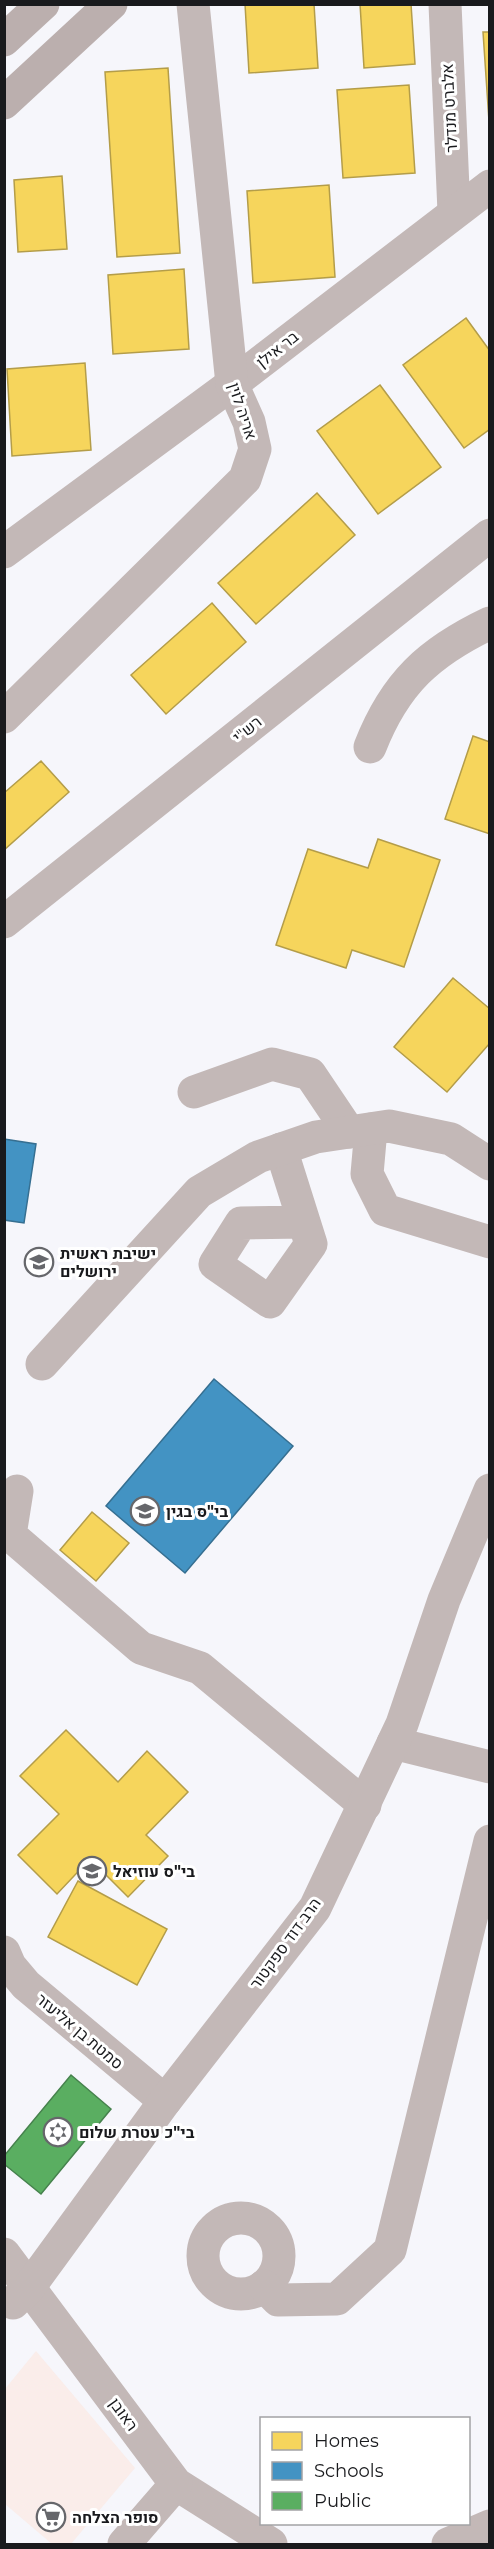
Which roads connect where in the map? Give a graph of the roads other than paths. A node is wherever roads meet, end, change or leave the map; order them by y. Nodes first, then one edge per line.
1 (43, 4) edge
2 (111, 4) edge
3 (193, 4) edge
4 (445, 4) edge
5 (4, 40) edge
6 (4, 104) edge
7 (489, 186) edge
8 (454, 212) junction
9 (232, 384) junction
10 (489, 535) edge
11 (4, 552) edge
12 (489, 623) edge
13 (4, 717) edge
14 (370, 747) dead end
15 (4, 922) edge
16 (194, 1092) dead end
17 (360, 1130) junction
18 (280, 1149) junction
19 (489, 1164) edge
20 (304, 1222) dead end
21 (489, 1242) edge
22 (42, 1364) dead end
23 (489, 1490) edge
24 (17, 1491) dead end
25 (393, 1743) junction
26 (489, 1767) edge
27 (365, 1805) junction
28 (489, 1841) edge
29 (4, 1952) edge
30 (165, 2101) junction
31 (4, 2254) edge
32 (264, 2286) dead end
33 (21, 2294) junction
34 (176, 2484) junction
35 (489, 2526) edge
36 (124, 2544) edge
37 (271, 2544) edge
38 (448, 2544) edge

1 - 5 main road
2 - 6 main road
3 - 9 street, אריה לוין
4 - 8 street, אלברט מנדלר
7 - 8 street, בר אילן
8 - 9 street, בר אילן
9 - 11 street, בר אילן
9 - 13 street, אריה לוין
10 - 15 street, רש"י
12 - 14 street
16 - 17 street
17 - 18 street
17 - 19 street
17 - 21 street
18 - 20 street
18 - 22 street
23 - 25 street, הרב דוד ספקטור
24 - 27 street
25 - 26 street
25 - 27 street, הרב דוד ספקטור
27 - 30 street, הרב דוד ספקטור
28 - 32 street
29 - 30 street, סמטת בן אליעזר
30 - 33 street, הרב דוד ספקטור
31 - 33 street, ראובן
33 - 34 street, ראובן
34 - 36 street
34 - 37 street, ראובן
35 - 38 street

